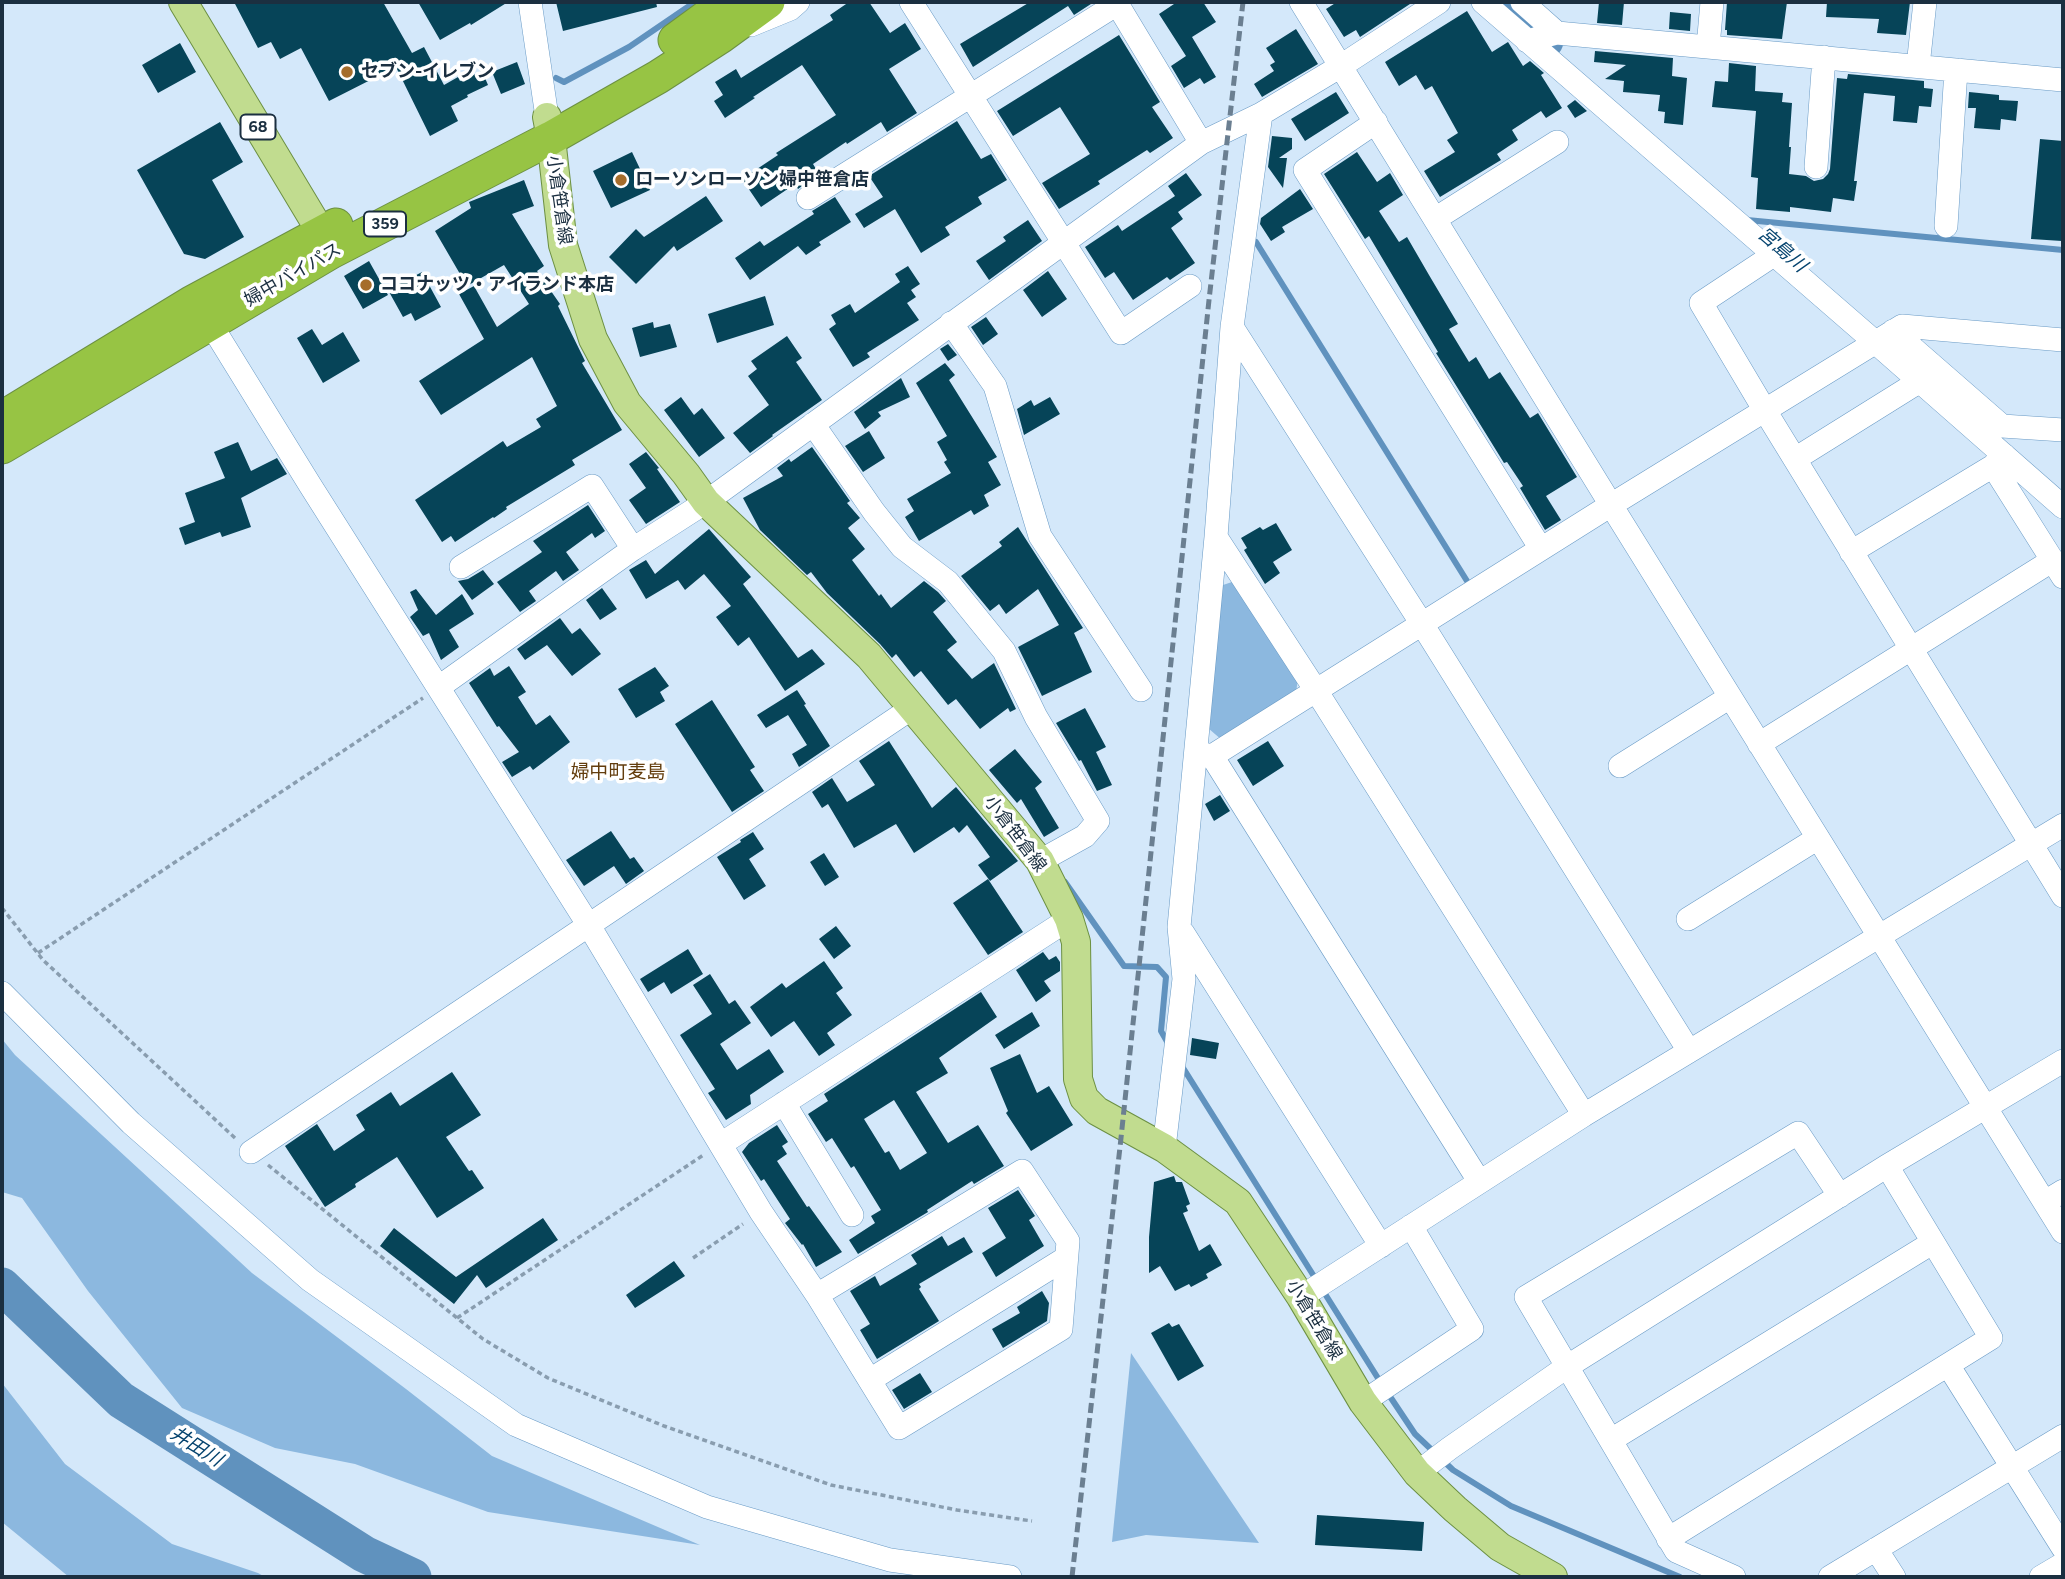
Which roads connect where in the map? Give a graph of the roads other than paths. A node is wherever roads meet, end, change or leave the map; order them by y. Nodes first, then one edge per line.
1 (183, 2) edge
2 (530, 2) edge
3 (768, 2) edge
4 (798, 2) edge
5 (911, 2) edge
6 (1301, 2) edge
7 (1439, 2) edge
8 (1483, 2) edge
9 (1522, 2) edge
10 (1712, 2) edge
11 (1925, 2) edge
12 (1116, 3) edge
13 (718, 15) edge
14 (1557, 33) junction
15 (1527, 41) junction
16 (1708, 47) junction
17 (1824, 57) junction
18 (1341, 66) junction
19 (1918, 66) junction
20 (1956, 70) junction
21 (2063, 80) edge
22 (971, 95) junction
23 (1261, 114) junction
24 (1376, 122) junction
25 (549, 128) junction
26 (1557, 142) dead end
27 (1201, 143) junction
28 (1816, 167) dead end
29 (808, 198) dead end
30 (1435, 219) junction
31 (1946, 226) dead end
32 (1064, 241) junction
33 (326, 242) junction
34 (1774, 254) junction
35 (1190, 286) dead end
36 (210, 323) junction
37 (951, 323) junction
38 (1232, 327) junction
39 (1884, 336) junction
40 (2063, 340) edge
41 (1920, 381) junction
42 (1764, 410) junction
43 (2, 418) edge
44 (813, 424) junction
45 (2063, 430) edge
46 (2, 447) edge
47 (1795, 459) junction
48 (1998, 461) junction
49 (706, 502) junction
50 (1611, 505) junction
51 (2063, 507) edge
52 (1216, 537) junction
53 (633, 549) junction
54 (1541, 549) junction
55 (1851, 552) junction
56 (461, 567) dead end
57 (2058, 568) edge
58 (1422, 624) junction
59 (1911, 649) junction
60 (439, 687) junction
61 (1142, 690) dead end
62 (1317, 692) junction
63 (1730, 697) junction
64 (912, 708) junction
65 (1759, 744) junction
66 (1204, 754) junction
67 (1620, 766) dead end
68 (2063, 825) edge
69 (1818, 838) junction
70 (2032, 845) junction
71 (1040, 861) junction
72 (2063, 896) edge
73 (1069, 919) junction
74 (1688, 919) dead end
75 (588, 925) junction
76 (1179, 927) junction
77 (1880, 937) junction
78 (2, 993) edge
79 (1689, 1051) junction
80 (2063, 1061) edge
81 (784, 1103) junction
82 (1986, 1108) junction
83 (1584, 1115) junction
84 (721, 1144) junction
85 (1164, 1148) junction
86 (251, 1152) road end
87 (1887, 1166) junction
88 (1479, 1181) junction
89 (1839, 1196) junction
90 (2054, 1197) edge
91 (852, 1215) dead end
92 (1411, 1226) junction
93 (2063, 1232) edge
94 (1932, 1243) junction
95 (1381, 1246) junction
96 (1066, 1258) junction
97 (817, 1295) junction
98 (1301, 1297) junction
99 (1948, 1365) junction
100 (1567, 1366) junction
101 (870, 1380) junction
102 (1363, 1402) junction
103 (2063, 1436) edge
104 (1611, 1440) junction
105 (2013, 1467) junction
106 (1417, 1472) junction
107 (1668, 1539) junction
108 (2063, 1548) edge
109 (1876, 1549) junction
110 (2063, 1564) edge
111 (1010, 1577) edge
112 (1553, 1577) edge
113 (1734, 1577) edge
114 (1830, 1577) edge
115 (1894, 1577) edge
116 (2041, 1577) edge

1 - 33 main road, 68
2 - 25 street
3 - 13 highway, 婦中バイパス / 359
4 - 13 street
5 - 22 street
6 - 18 street
7 - 18 street
8 - 15 street
9 - 14 street
10 - 16 street
11 - 19 street
12 - 22 street
12 - 27 street
13 - 25 highway, 婦中バイパス / 359
14 - 15 street
14 - 16 street
15 - 34 street
16 - 17 street
17 - 19 street
17 - 28 street
18 - 23 street
18 - 24 street
19 - 20 street
20 - 21 street
20 - 31 street
22 - 29 street
22 - 32 street
23 - 27 street
23 - 38 street
24 - 30 street
24 - 54 street
25 - 33 highway, 婦中バイパス / 359
25 - 49 main road, 小倉笹倉線
26 - 30 street
27 - 32 street
30 - 50 street
32 - 35 street
32 - 37 street
33 - 36 highway, 婦中バイパス / 359
33 - 43 highway, 婦中バイパス / 359
34 - 39 street
34 - 42 street
36 - 46 highway, 婦中バイパス / 359
36 - 60 street
37 - 44 street
37 - 61 street
38 - 52 street
38 - 58 street
39 - 40 street
39 - 41 street
39 - 42 street
39 - 45 street
41 - 47 street
41 - 48 street
42 - 47 street
42 - 50 street
44 - 49 street
44 - 71 street
47 - 55 street
48 - 51 street
48 - 55 street
48 - 57 street
49 - 53 street
49 - 64 main road, 小倉笹倉線
50 - 54 street
50 - 63 street
52 - 62 street
52 - 66 street
53 - 56 street
53 - 60 street
54 - 58 street
55 - 59 street
57 - 59 street
58 - 62 street
58 - 79 street
59 - 65 street
59 - 70 street
60 - 75 street
62 - 66 street
62 - 83 street
63 - 65 street
63 - 67 street
64 - 71 main road, 小倉笹倉線
64 - 75 street
65 - 69 street
66 - 76 street
66 - 88 street
68 - 70 street
69 - 74 street
69 - 77 street
70 - 72 street
70 - 77 street
71 - 73 main road, 小倉笹倉線
73 - 81 street
73 - 85 main road, 小倉笹倉線
75 - 84 street
75 - 86 street
76 - 85 street
76 - 95 street
77 - 79 street
77 - 82 street
78 - 111 street
79 - 83 street
80 - 82 street
81 - 84 street
81 - 91 street
82 - 87 street
82 - 90 street
83 - 88 street
84 - 97 street
85 - 98 main road, 小倉笹倉線
87 - 89 street
87 - 94 street
88 - 92 street
89 - 100 street
89 - 100 street
90 - 93 street
92 - 95 street
92 - 102 street
94 - 99 street
94 - 104 street
95 - 98 street
96 - 97 street
96 - 101 street
96 - 101 street
97 - 101 street
98 - 102 main road, 小倉笹倉線
99 - 105 street
99 - 107 street
100 - 104 street
100 - 106 street
102 - 106 main road, 小倉笹倉線
103 - 105 street
104 - 107 street
105 - 108 street
105 - 109 street
106 - 112 main road, 小倉笹倉線
107 - 113 street
109 - 114 street
109 - 115 street
110 - 116 street

